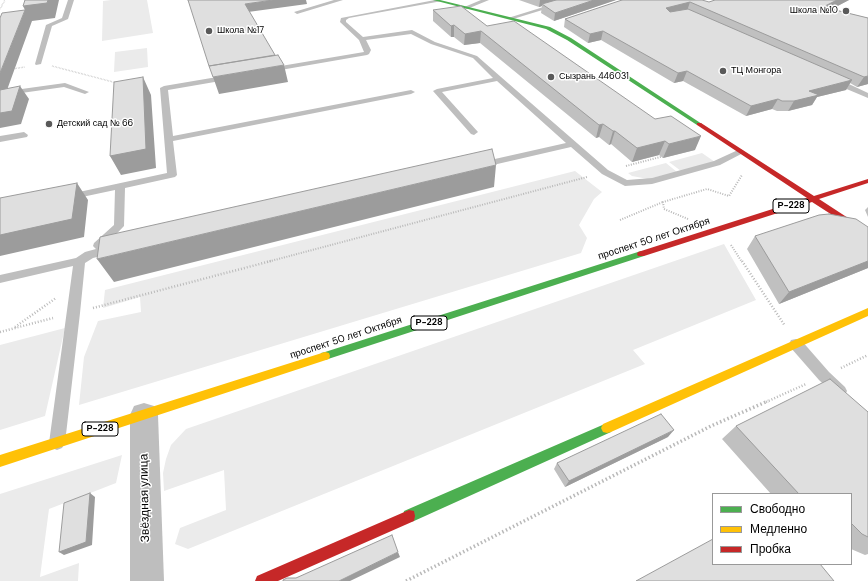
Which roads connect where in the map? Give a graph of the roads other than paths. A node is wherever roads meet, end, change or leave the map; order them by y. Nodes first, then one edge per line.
1 (71, 0) edge
2 (334, 0) edge
3 (340, 0) edge
4 (486, 0) edge
5 (572, 0) edge
6 (437, 1) edge
7 (318, 4) edge
8 (465, 8) junction
9 (298, 11) dead end
10 (511, 18) junction
11 (563, 23) edge
12 (548, 28) junction
13 (362, 39) junction
14 (38, 64) road end
15 (258, 72) edge
16 (234, 76) edge
17 (824, 76) edge
18 (498, 79) junction
19 (85, 92) dead end
20 (411, 92) dead end
21 (0, 94) edge
22 (868, 96) edge
23 (474, 132) dead end
24 (24, 135) dead end
25 (0, 139) edge
26 (169, 139) junction
27 (572, 144) junction
28 (741, 152) junction
29 (471, 167) edge
30 (868, 181) edge
31 (120, 186) junction
32 (60, 199) edge
33 (812, 199) junction
34 (868, 236) edge
35 (121, 248) edge
36 (89, 255) junction
37 (78, 261) junction
38 (0, 279) edge
39 (868, 312) edge
40 (796, 344) junction
41 (851, 402) edge
42 (144, 415) junction
43 (57, 443) junction
44 (0, 461) edge
45 (146, 581) edge
46 (262, 581) edge

1 - 14 lane
2 - 7 lane
3 - 7 lane
4 - 8 lane
5 - 10 lane
6 - 8 street
6 - 13 lane
7 - 9 lane
8 - 10 street
10 - 12 street
11 - 12 street
12 - 28 street
13 - 15 lane
13 - 18 lane
16 - 26 lane
17 - 22 lane
18 - 23 lane
18 - 27 lane
19 - 21 lane
20 - 26 lane
24 - 25 lane
26 - 31 lane
27 - 28 lane
27 - 29 lane
28 - 33 street
30 - 33 street, проспект 50 лет Октября / Р-228
31 - 32 lane
31 - 36 lane
33 - 34 street
33 - 42 street, проспект 50 лет Октября / Р-228
35 - 36 lane
36 - 37 lane
37 - 38 lane
37 - 43 lane
39 - 40 street
40 - 41 lane
40 - 46 street
42 - 43 street, проспект 50 лет Октября / Р-228
42 - 45 street, Звёздная улица
43 - 44 street, проспект 50 лет Октября / Р-228

